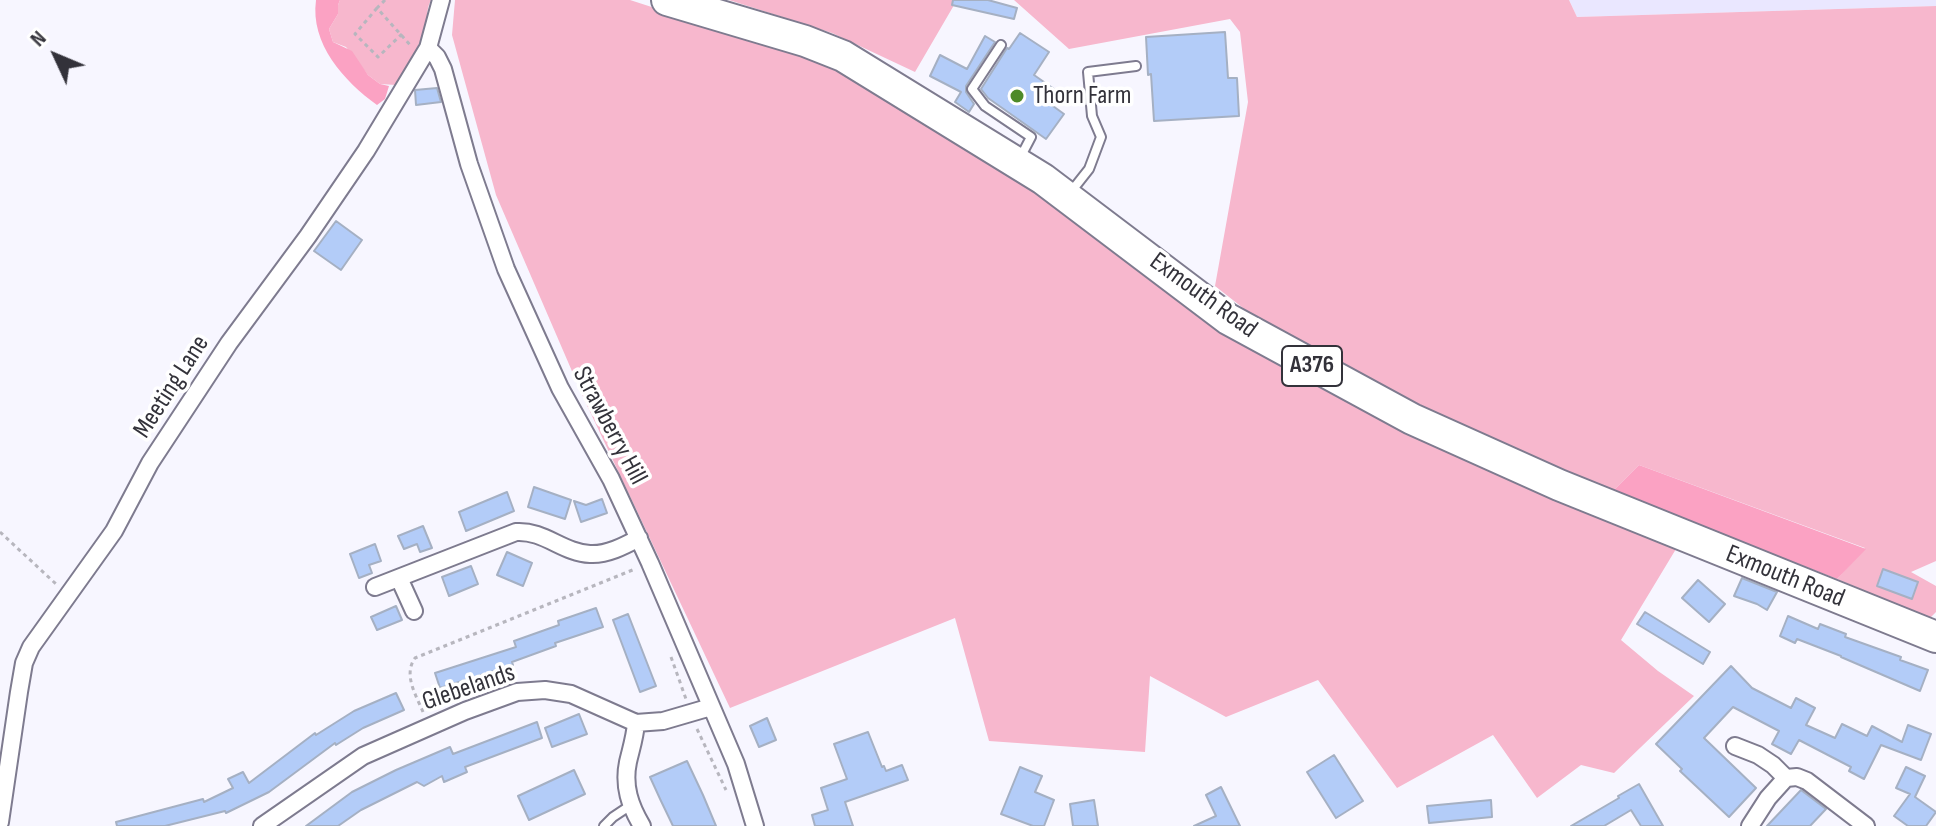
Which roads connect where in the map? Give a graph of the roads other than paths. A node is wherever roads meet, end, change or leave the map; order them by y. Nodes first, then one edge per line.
1 (441, 0) edge
2 (667, 0) edge
3 (1001, 45) dead end
4 (424, 53) junction
5 (1136, 66) dead end
6 (1018, 163) junction
7 (1067, 196) junction
8 (639, 538) junction
9 (399, 578) junction
10 (375, 587) dead end
11 (414, 611) dead end
12 (1936, 637) edge
13 (711, 707) junction
14 (636, 723) junction
15 (1735, 746) dead end
16 (1786, 778) junction
17 (631, 805) junction
18 (0, 822) edge
19 (262, 826) edge
20 (604, 826) edge
21 (642, 826) edge
22 (755, 826) edge
23 (1750, 826) edge
24 (1866, 826) edge

1 - 4 street, Meeting Lane
2 - 6 highway, Exmouth Road / A376
3 - 6 lane
4 - 8 street, Strawberry Hill
4 - 18 street, Meeting Lane
5 - 7 lane
6 - 7 highway, Exmouth Road / A376
7 - 12 highway, Exmouth Road / A376
8 - 9 street
8 - 13 street, Strawberry Hill
9 - 10 street
9 - 11 street
13 - 14 street
13 - 22 street, Strawberry Hill
14 - 17 street
14 - 19 street, Glebelands
15 - 16 street
16 - 23 street
16 - 24 street
17 - 20 lane
17 - 21 street

